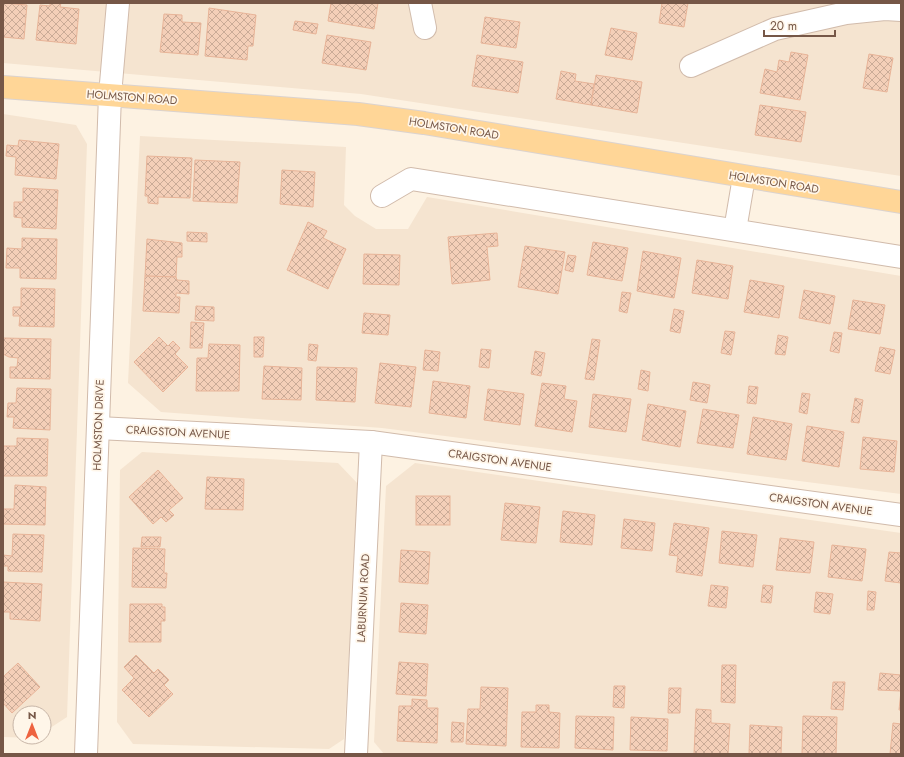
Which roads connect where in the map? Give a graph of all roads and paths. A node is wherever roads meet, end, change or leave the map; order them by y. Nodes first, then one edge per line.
1 (118, 3) edge
2 (420, 3) edge
3 (901, 10) edge
4 (425, 28) dead end
5 (691, 66) dead end
6 (3, 88) edge
7 (110, 95) junction
8 (744, 177) junction
9 (382, 196) dead end
10 (901, 202) edge
11 (735, 230) junction
12 (901, 257) edge
13 (98, 428) junction
14 (371, 442) junction
15 (901, 515) edge
16 (86, 754) edge
17 (356, 754) edge

1 - 7 street, HOLMSTON DRIVE
2 - 4 street
3 - 5 street
6 - 7 main road, HOLMSTON ROAD
7 - 8 main road, HOLMSTON ROAD
7 - 13 street, HOLMSTON DRIVE
8 - 10 main road, HOLMSTON ROAD
8 - 11 street
9 - 11 street
11 - 12 street
13 - 14 street, CRAIGSTON AVENUE
13 - 16 street, HOLMSTON DRIVE
14 - 15 street, CRAIGSTON AVENUE
14 - 17 street, LABURNUM ROAD

